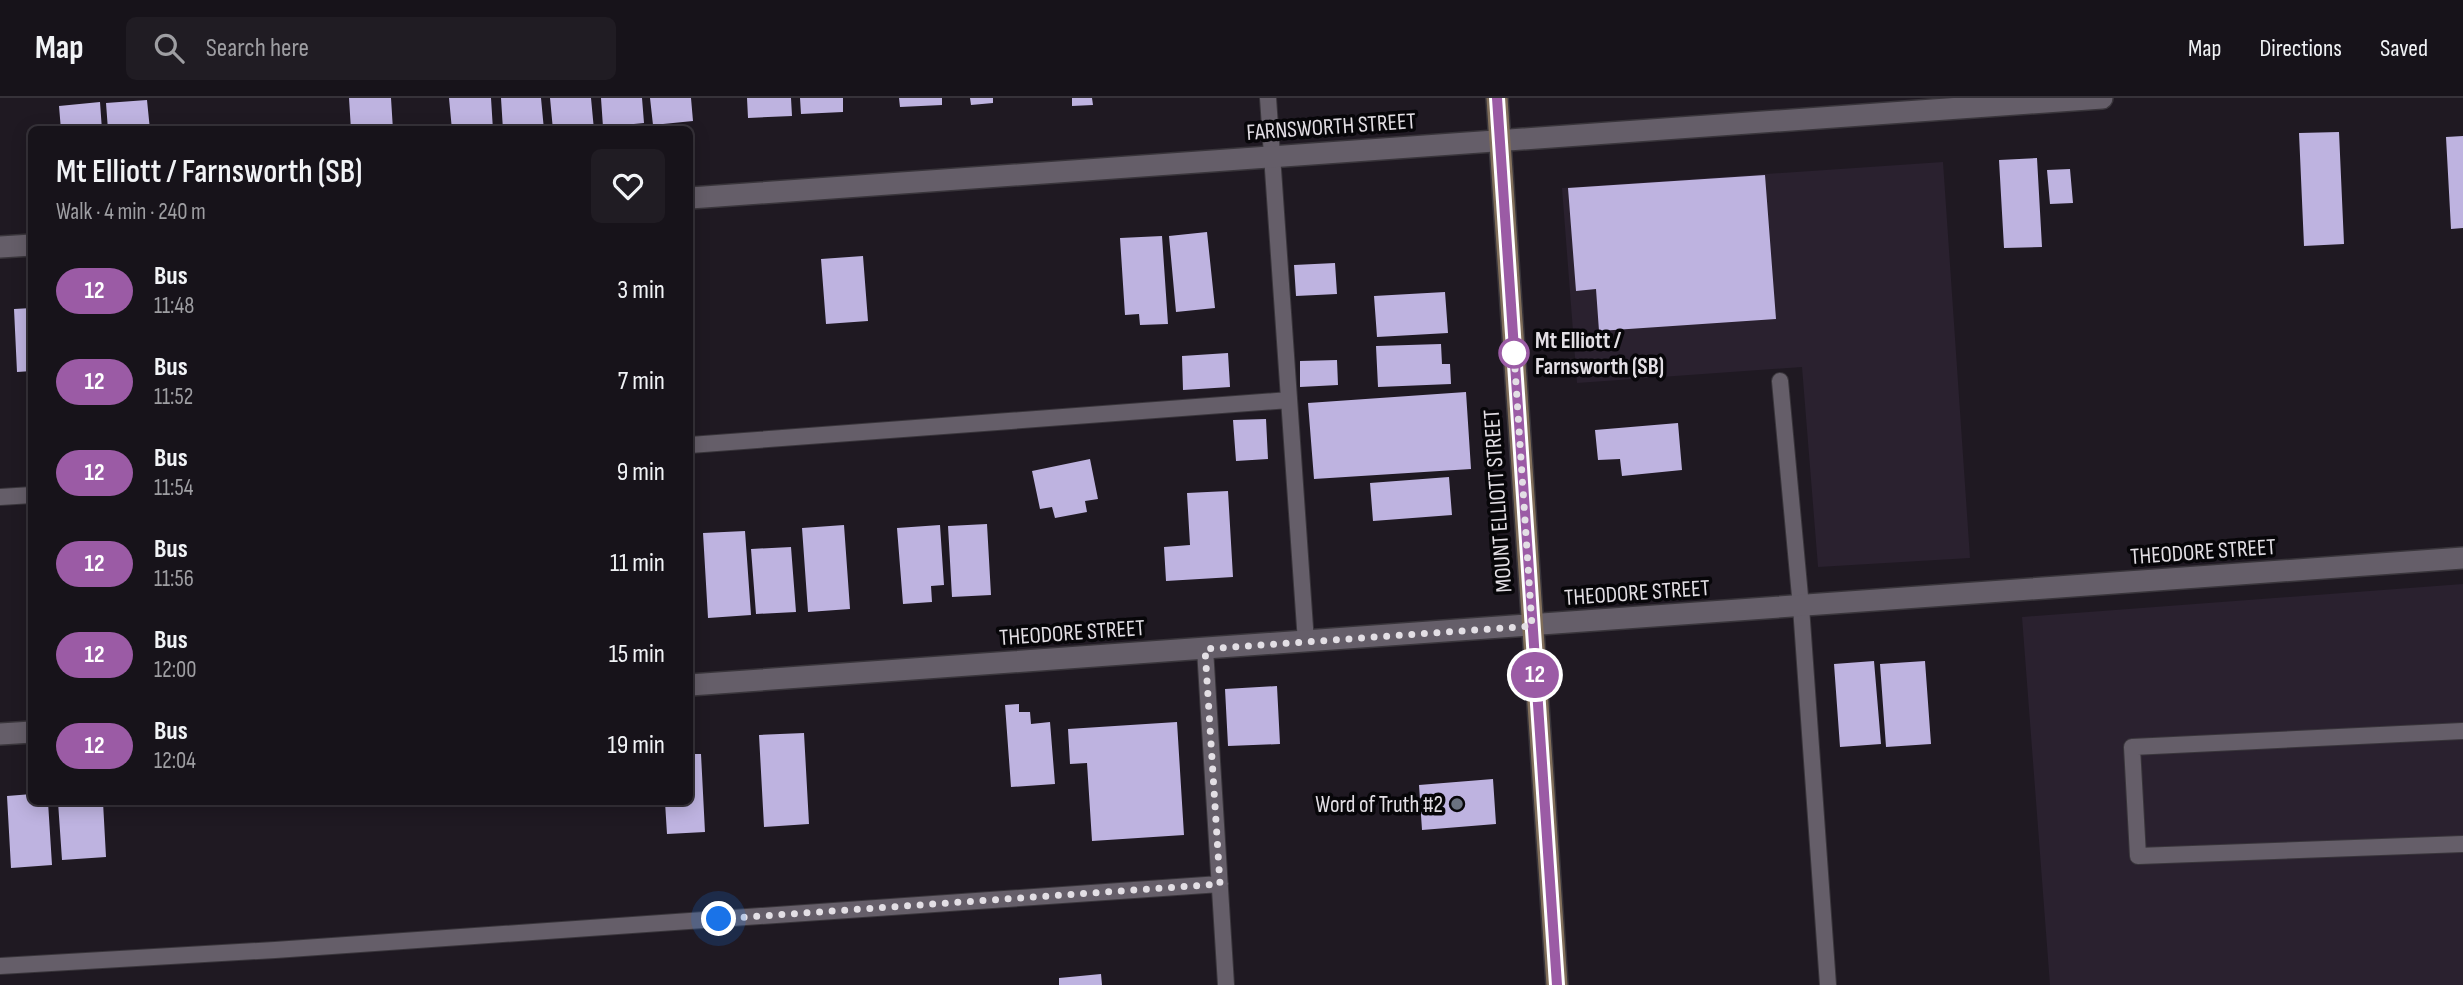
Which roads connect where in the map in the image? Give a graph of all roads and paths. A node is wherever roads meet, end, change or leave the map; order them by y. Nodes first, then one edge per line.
1 (1268, 98) edge
2 (1497, 98) edge
3 (2102, 98) edge
4 (1499, 140) junction
5 (1272, 156) junction
6 (693, 198) edge
7 (28, 245) edge
8 (0, 247) edge
9 (1780, 381) dead end
10 (1289, 400) junction
11 (693, 445) edge
12 (28, 495) edge
13 (0, 497) edge
14 (2463, 558) edge
15 (1801, 607) junction
16 (1532, 626) junction
17 (1306, 642) junction
18 (1205, 649) junction
19 (693, 685) edge
20 (28, 732) edge
21 (2463, 732) edge
22 (0, 734) edge
23 (2463, 844) edge
24 (1220, 884) junction
25 (0, 966) edge
26 (1226, 985) edge
27 (1557, 985) edge
28 (1828, 985) edge

1 - 5 lane
2 - 4 main road, MOUNT ELLIOTT STREET
3 - 4 street, FARNSWORTH STREET
4 - 5 street, FARNSWORTH STREET
4 - 16 main road, MOUNT ELLIOTT STREET
5 - 6 street, FARNSWORTH STREET
5 - 10 lane
7 - 8 street
9 - 15 lane
10 - 11 lane
10 - 17 lane
12 - 13 lane
14 - 15 street, THEODORE STREET
15 - 16 street, THEODORE STREET
15 - 28 lane
16 - 17 street, THEODORE STREET
16 - 27 main road, MOUNT ELLIOTT STREET
17 - 18 street, THEODORE STREET
18 - 19 street, THEODORE STREET
18 - 24 lane
20 - 22 street
21 - 23 lane
24 - 25 lane
24 - 26 lane

